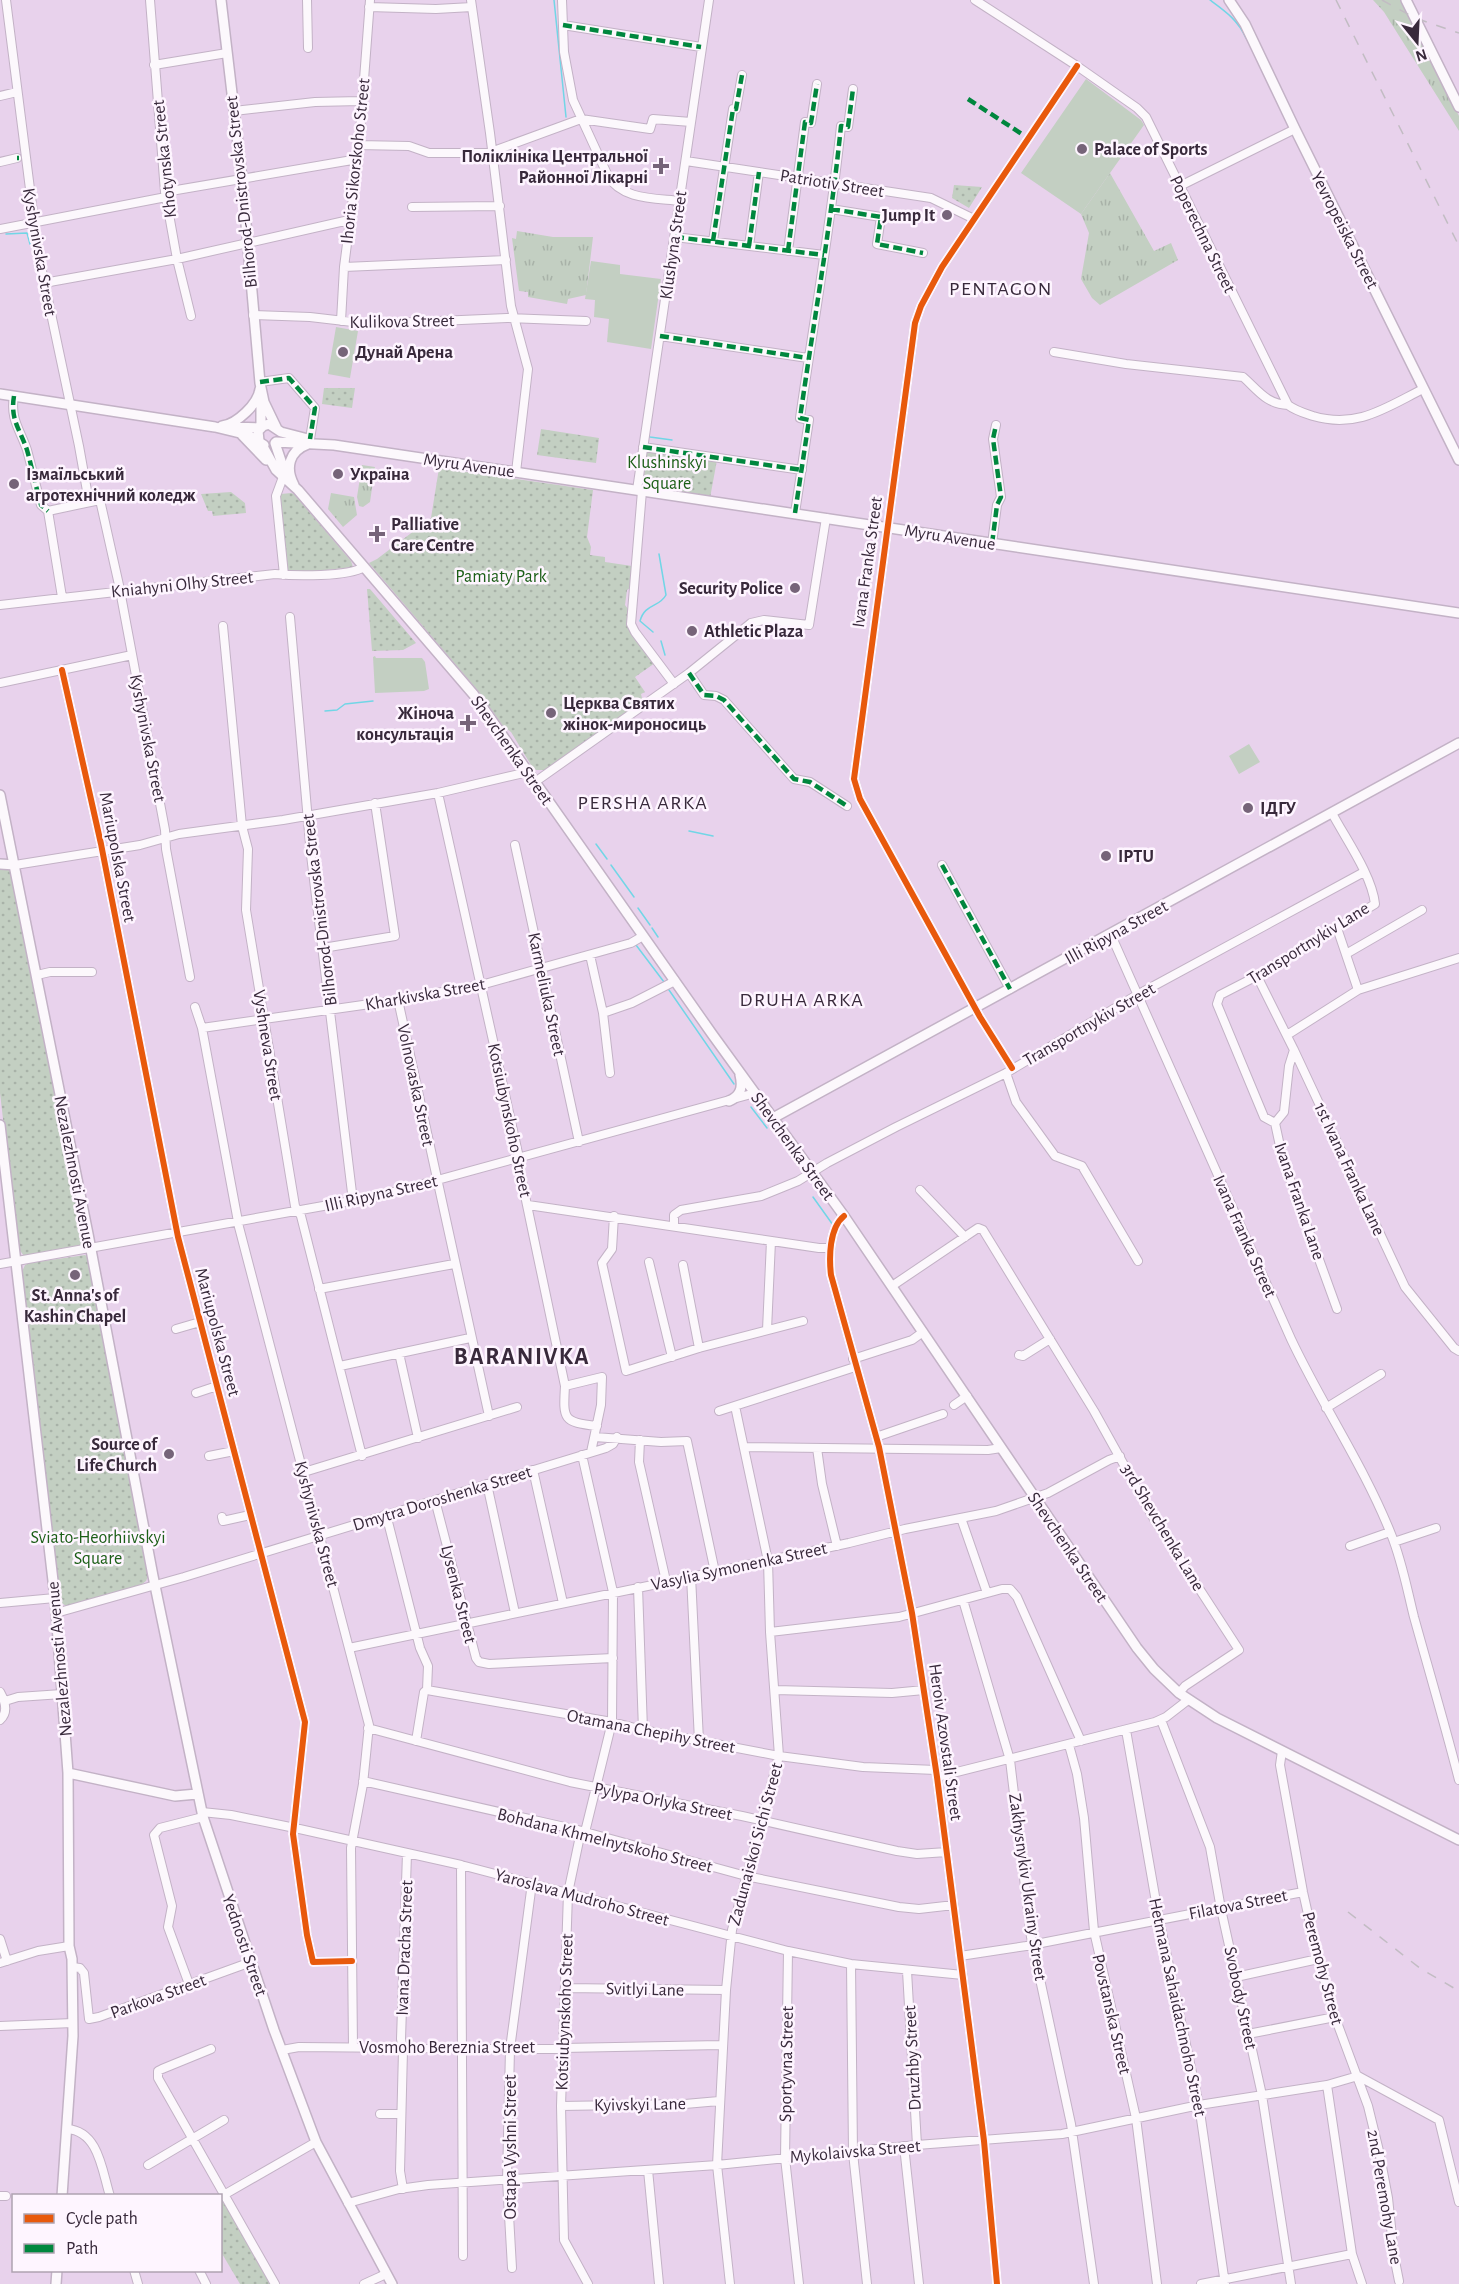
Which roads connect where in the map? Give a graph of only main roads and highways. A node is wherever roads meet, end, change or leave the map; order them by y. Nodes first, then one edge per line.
1 (221, 0) edge
2 (1406, 0) edge
3 (1230, 1) edge
4 (1459, 107) edge
5 (260, 382) junction
6 (0, 394) edge
7 (267, 409) junction
8 (218, 427) junction
9 (261, 427) junction
10 (277, 429) junction
11 (241, 434) junction
12 (309, 441) junction
13 (260, 442) junction
14 (276, 442) junction
15 (1459, 460) edge
16 (282, 473) junction
17 (296, 488) junction
18 (1459, 613) edge
19 (1459, 743) edge
20 (0, 795) edge
21 (0, 864) edge
22 (15, 865) junction
23 (738, 1070) junction
24 (729, 1101) road end
25 (799, 1104) junction
26 (773, 1118) junction
27 (0, 1125) edge
28 (790, 1142) junction
29 (155, 1585) joint
30 (68, 1773) junction
31 (197, 1794) junction
32 (1459, 1840) edge
33 (62, 2194) edge
34 (392, 2284) edge

1 - 5 main road, Bilhorod-Dnistrovska Street
2 - 4 main road
3 - 15 main road, Yevropeiska Street
5 - 7 main road, Bilhorod-Dnistrovska Street
5 - 8 main road
5 - 9 main road, Bilhorod-Dnistrovska Street
6 - 8 main road
7 - 10 main road, Bilhorod-Dnistrovska Street
7 - 12 main road
8 - 9 main road
8 - 11 main road
9 - 10 main road
9 - 13 main road
10 - 12 main road, Myru Avenue
10 - 14 main road
11 - 13 main road
11 - 16 main road, Shevchenka Street
12 - 14 main road, Myru Avenue
12 - 16 main road
12 - 18 main road, Myru Avenue
13 - 14 main road
13 - 16 main road
14 - 16 main road
16 - 17 main road, Shevchenka Street
16 - 17 main road
17 - 23 main road, Shevchenka Street
19 - 25 main road, Illi Ripyna Street
20 - 22 main road, Nezalezhnosti Avenue
21 - 22 main road
22 - 29 main road, Nezalezhnosti Avenue
23 - 24 main road
23 - 26 main road, Shevchenka Street
25 - 26 main road, Illi Ripyna Street
25 - 28 main road
26 - 28 main road, Shevchenka Street
27 - 30 main road, Nezalezhnosti Avenue
28 - 32 main road, Shevchenka Street
29 - 31 main road, Yednosti Street
30 - 31 main road
30 - 33 main road, Nezalezhnosti Avenue
31 - 34 main road, Yednosti Street

